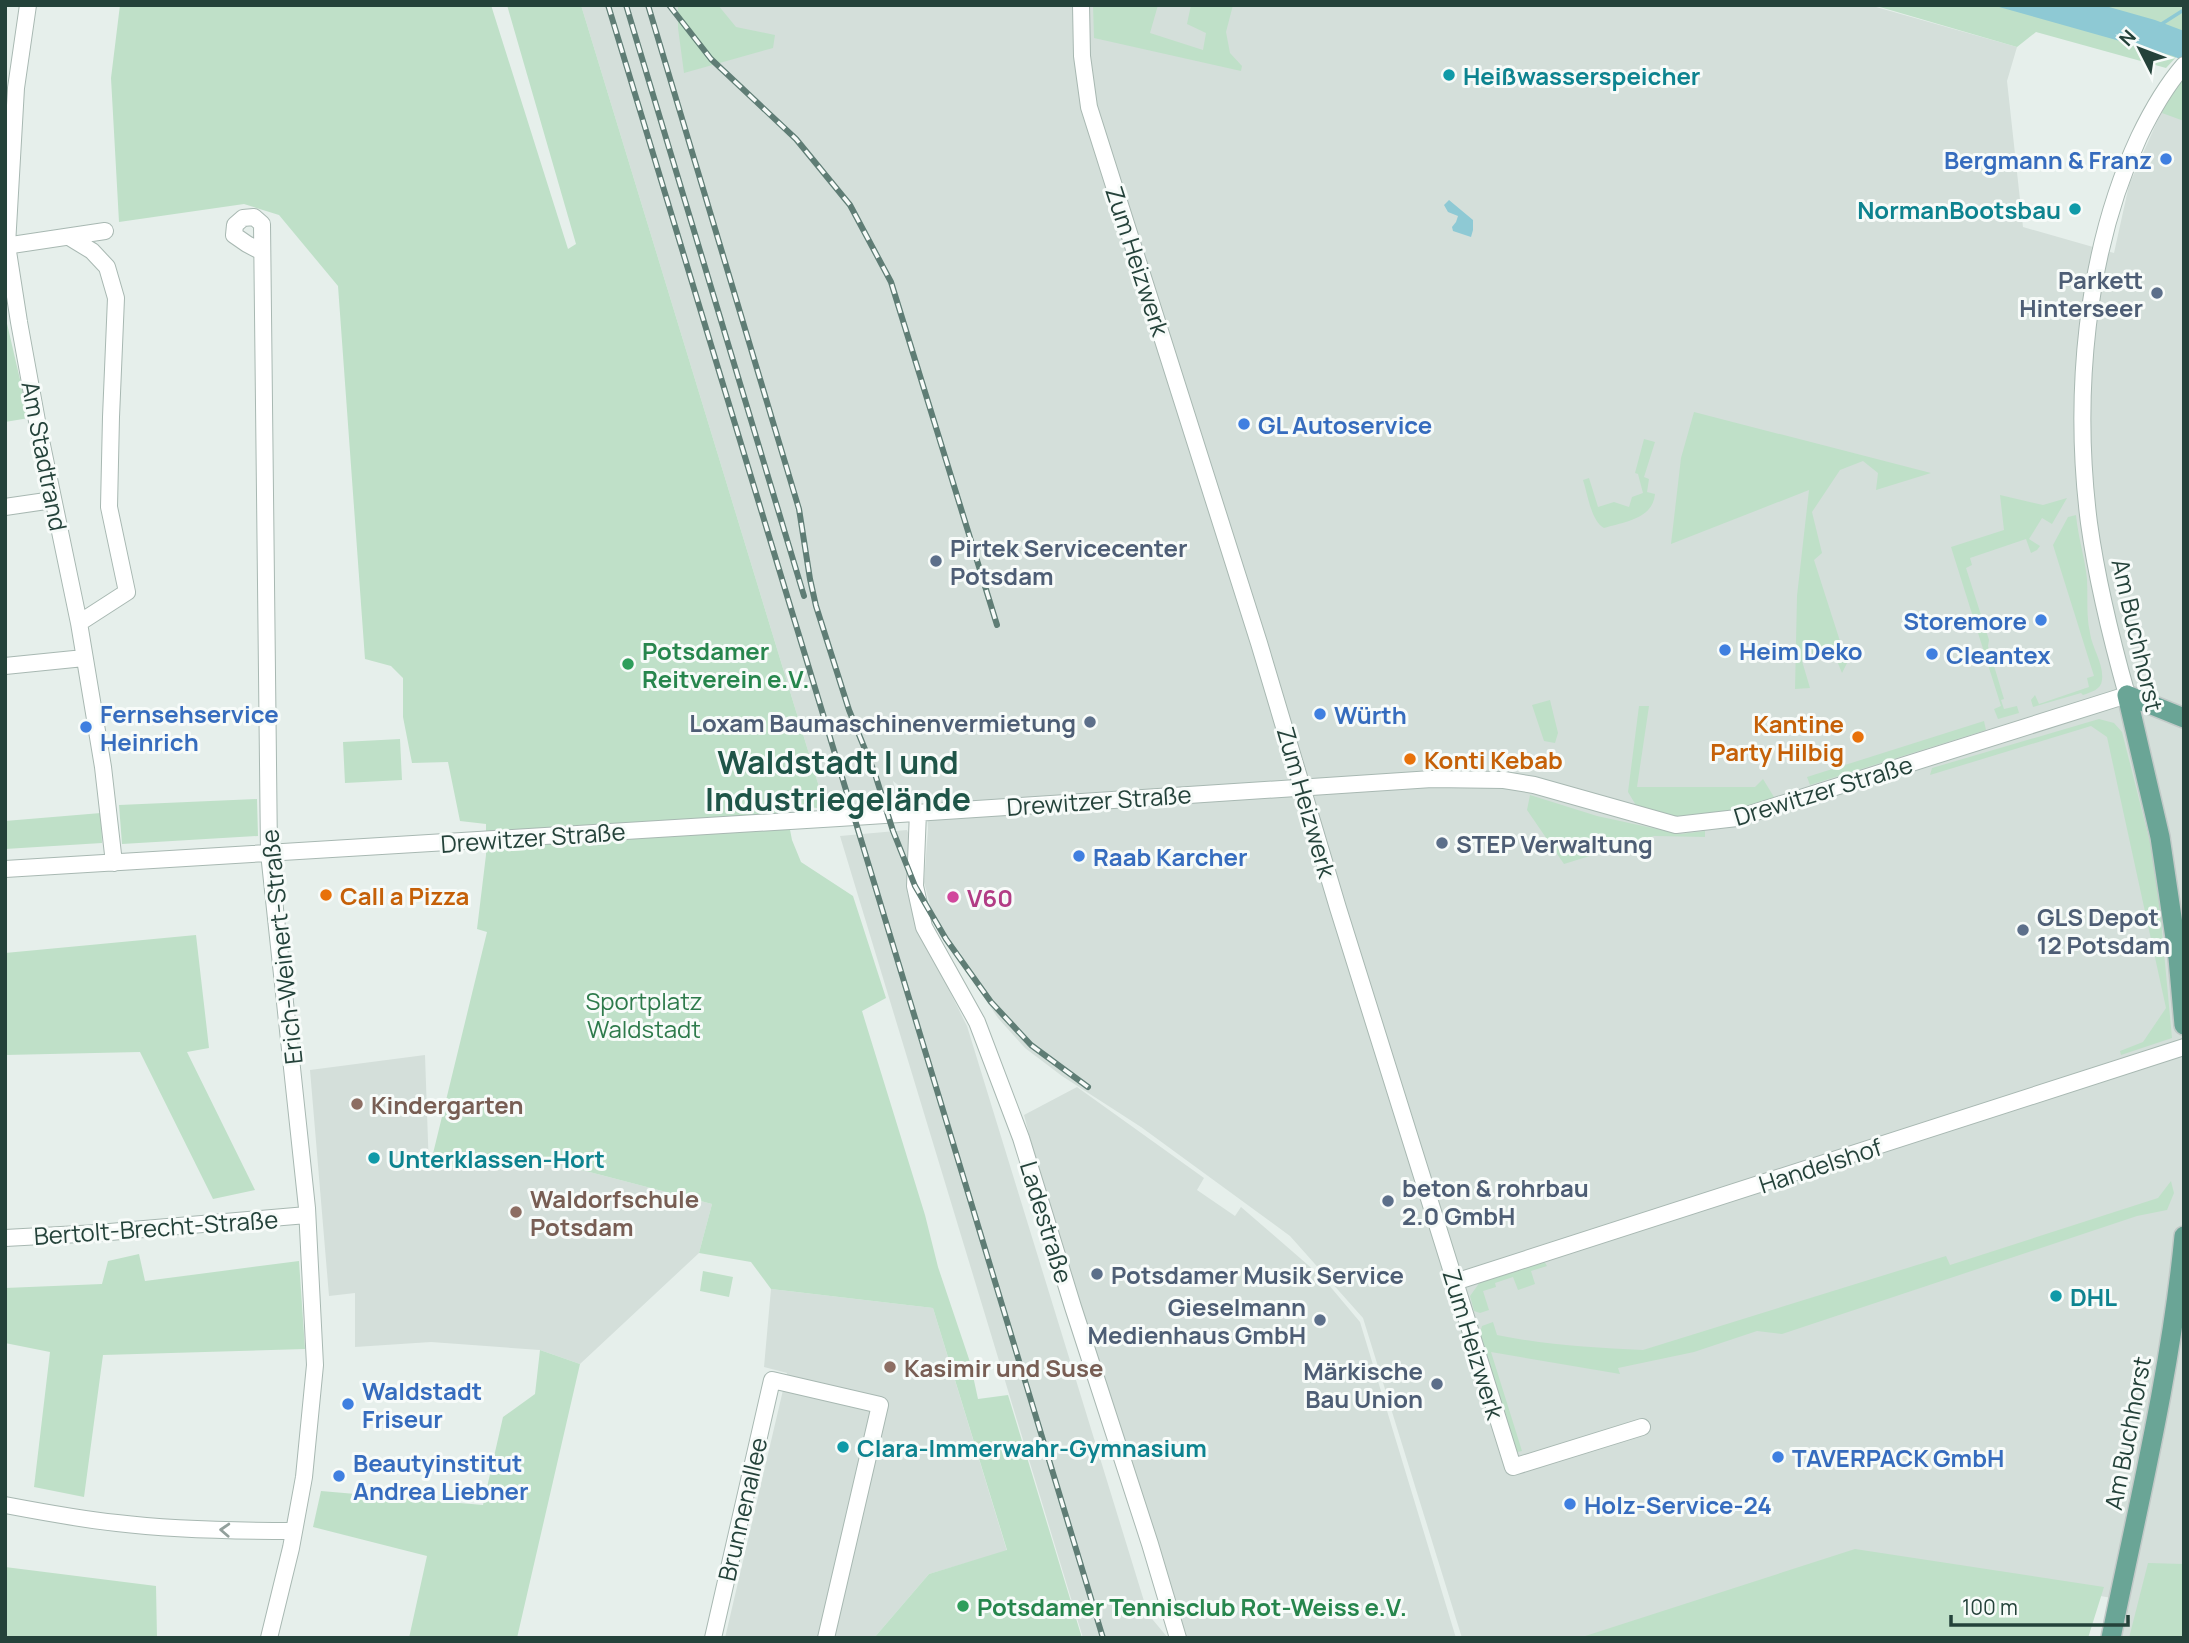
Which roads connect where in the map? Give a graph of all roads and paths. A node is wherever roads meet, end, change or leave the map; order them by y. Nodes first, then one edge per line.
1 (28, 5) edge
2 (1082, 5) edge
3 (2184, 65) edge
4 (106, 231) dead end
5 (69, 237) junction
6 (6, 245) edge
7 (262, 252) dead end
8 (53, 500) junction
9 (5, 507) edge
10 (79, 623) junction
11 (84, 658) junction
12 (5, 666) edge
13 (2127, 695) junction
14 (2184, 718) edge
15 (1303, 787) junction
16 (918, 813) junction
17 (269, 853) junction
18 (114, 863) junction
19 (5, 869) edge
20 (2184, 1025) edge
21 (2184, 1047) edge
22 (307, 1215) junction
23 (2184, 1236) edge
24 (5, 1238) edge
25 (1455, 1282) junction
26 (1642, 1427) dead end
27 (5, 1505) edge
28 (294, 1531) junction
29 (269, 1638) edge
30 (713, 1638) edge
31 (826, 1638) edge
32 (1178, 1638) edge
33 (2111, 1638) edge

1 - 6 street, Am Stadtrand
2 - 15 street, Zum Heizwerk
3 - 13 street, Am Buchhorst
4 - 5 street
5 - 6 street
5 - 10 street
6 - 8 street, Am Stadtrand
7 - 17 street, Erich-Weinert-Straße
8 - 9 street
8 - 10 street, Am Stadtrand
10 - 11 street, Am Stadtrand
11 - 12 street
11 - 18 street, Am Stadtrand
13 - 14 main road
13 - 15 street, Drewitzer Straße
13 - 20 main road, Am Buchhorst
15 - 16 street, Drewitzer Straße
15 - 25 street, Zum Heizwerk
16 - 17 street, Drewitzer Straße
16 - 32 street, Ladestraße
17 - 18 street, Drewitzer Straße
17 - 22 street, Erich-Weinert-Straße
18 - 19 street, Drewitzer Straße
21 - 25 street, Handelshof
22 - 24 street, Bertolt-Brecht-Straße
22 - 28 street, Erich-Weinert-Straße
23 - 33 main road, Am Buchhorst
25 - 26 street, Zum Heizwerk
28 -> 27 street
28 - 29 street, Erich-Weinert-Straße
30 - 31 street, Brunnenallee

